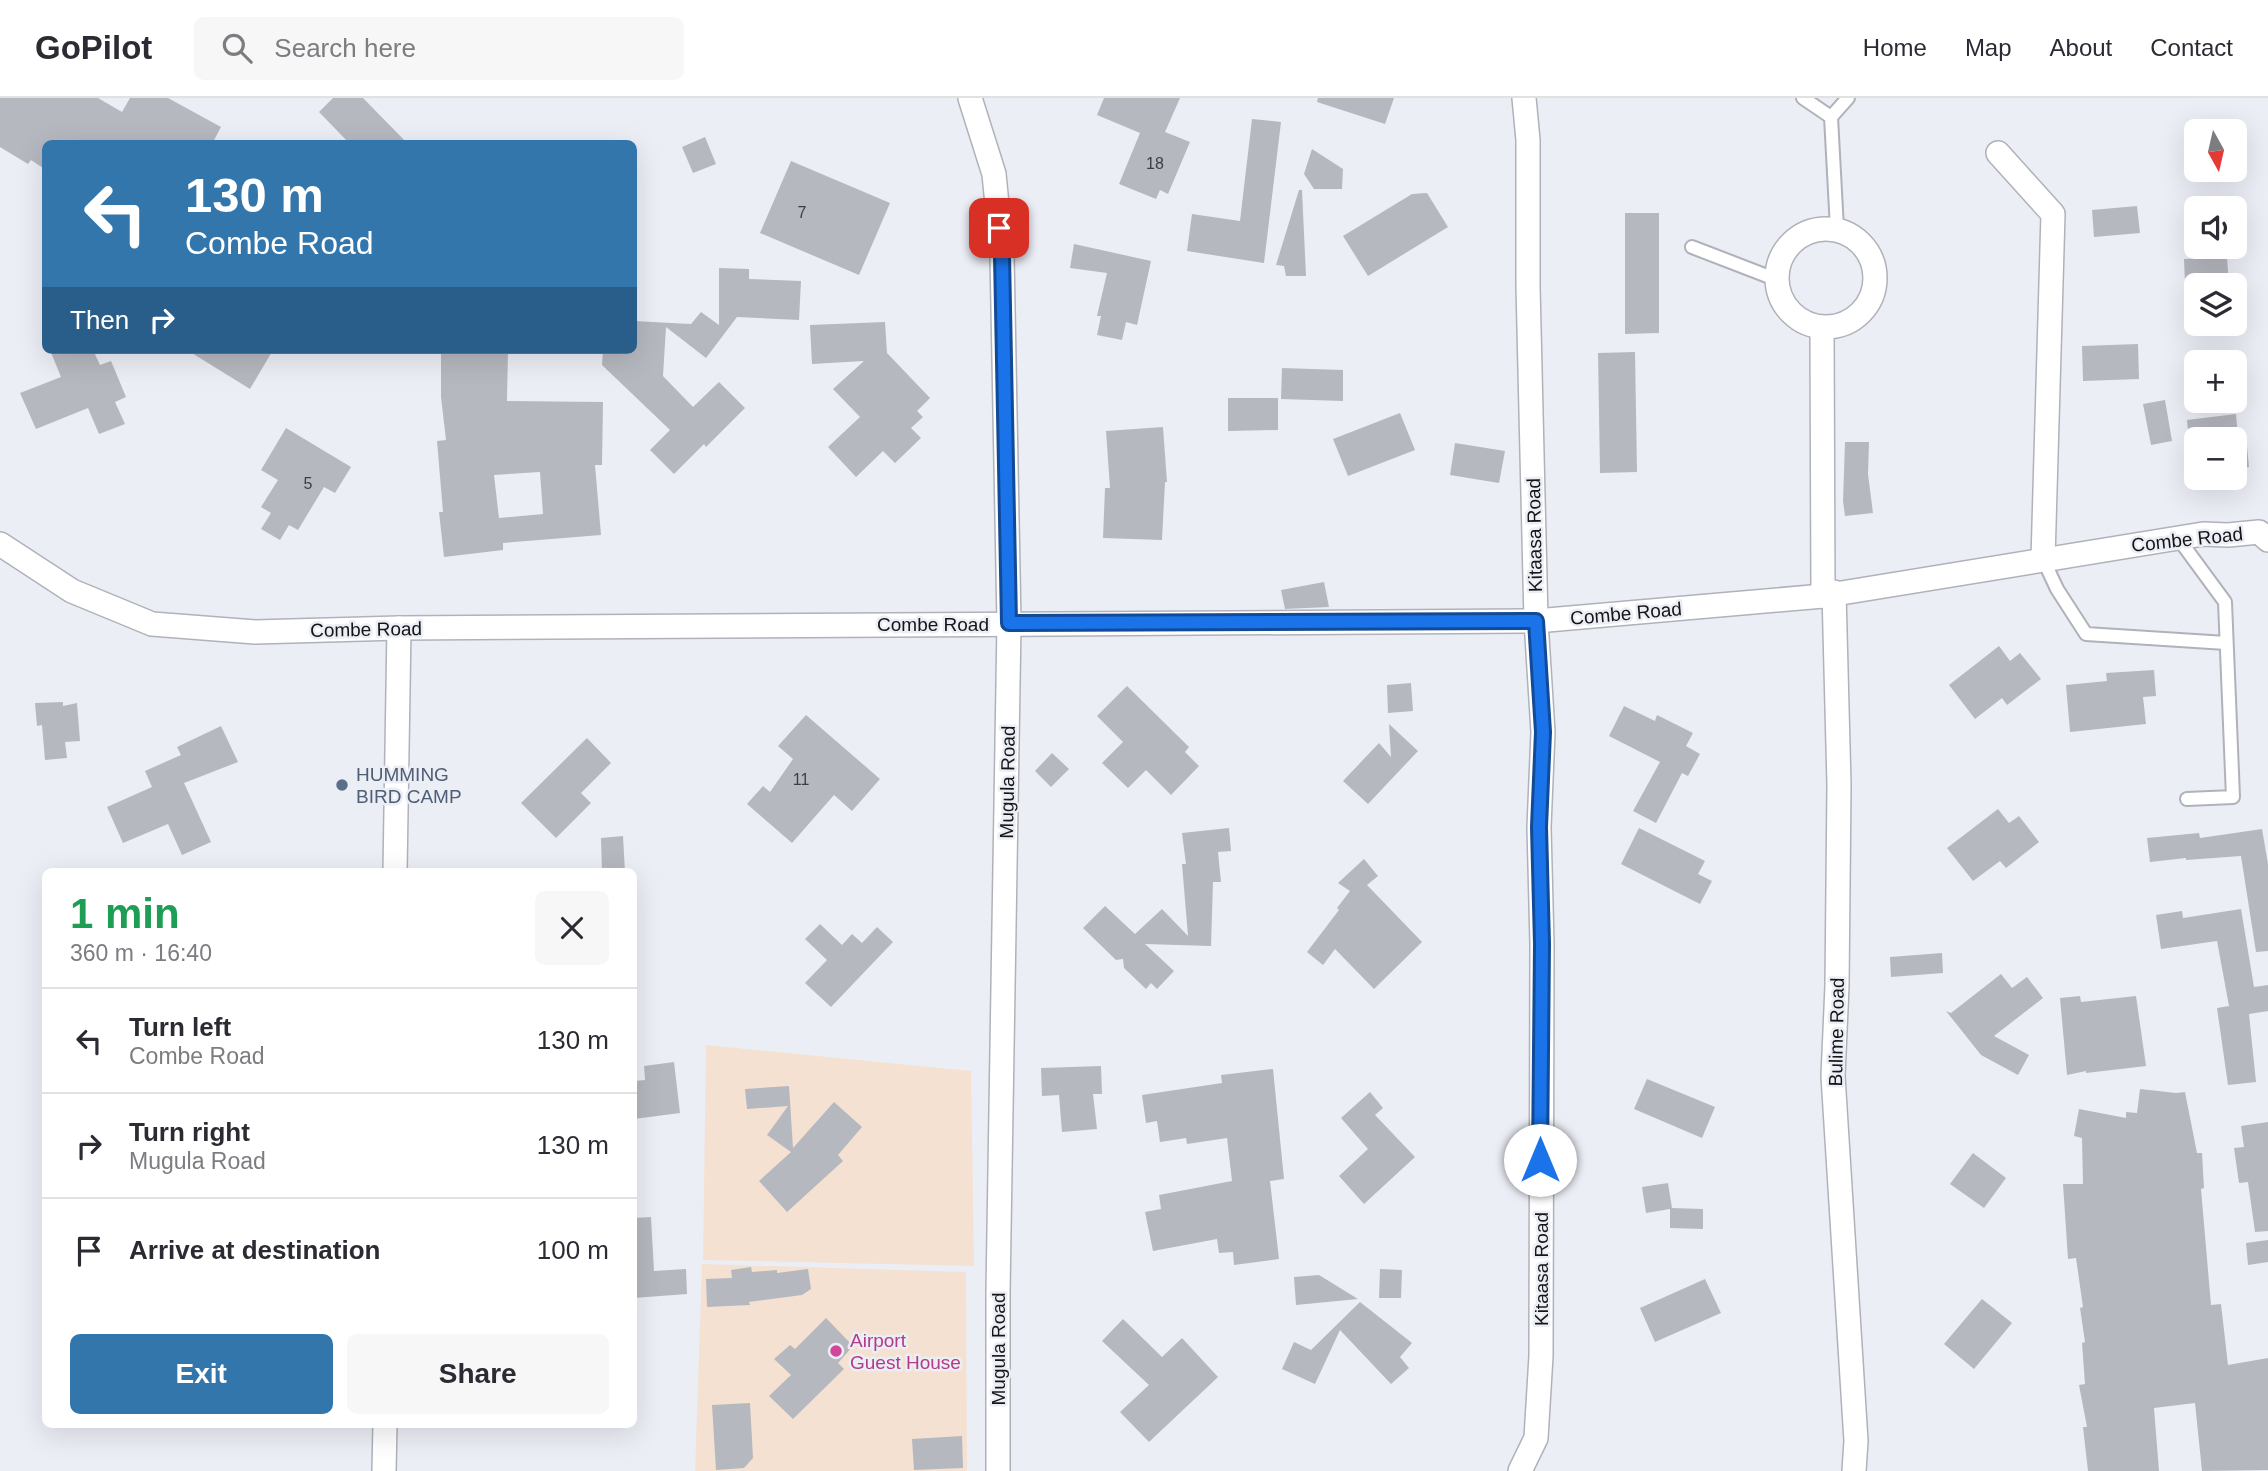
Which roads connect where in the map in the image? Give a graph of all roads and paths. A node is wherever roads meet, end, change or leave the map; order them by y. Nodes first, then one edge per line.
1 (970, 98) edge
2 (1524, 98) edge
3 (1803, 98) edge
4 (1848, 98) edge
5 (1831, 117) junction
6 (1998, 153) dead end
7 (1837, 229) junction
8 (1692, 247) dead end
9 (1775, 279) junction
10 (1822, 328) junction
11 (2263, 536) edge
12 (2178, 538) junction
13 (0, 544) edge
14 (2043, 559) junction
15 (1828, 594) junction
16 (1536, 621) junction
17 (1009, 623) junction
18 (399, 628) junction
19 (2226, 643) junction
20 (2187, 799) dead end
21 (395, 868) edge
22 (385, 1428) edge
23 (384, 1471) edge
24 (998, 1471) edge
25 (1520, 1471) edge
26 (1854, 1471) edge

1 - 17 street, Mugula Road
2 - 16 street, Kitaasa Road
3 - 5 lane
4 - 5 lane
5 - 7 lane
6 - 14 street
7 - 9 street
7 - 10 street
8 - 9 lane
9 - 10 street
10 - 15 street, Bulime Road
11 - 12 street, Combe Road
12 - 14 street, Combe Road
12 - 19 lane
13 - 18 street, Combe Road
14 - 15 street, Combe Road
14 - 19 lane
15 - 16 street, Combe Road
15 - 26 street, Bulime Road
16 - 17 street, Combe Road
16 - 25 street, Kitaasa Road
17 - 18 street, Combe Road
17 - 24 street, Mugula Road
18 - 21 street
19 - 20 lane
22 - 23 street

